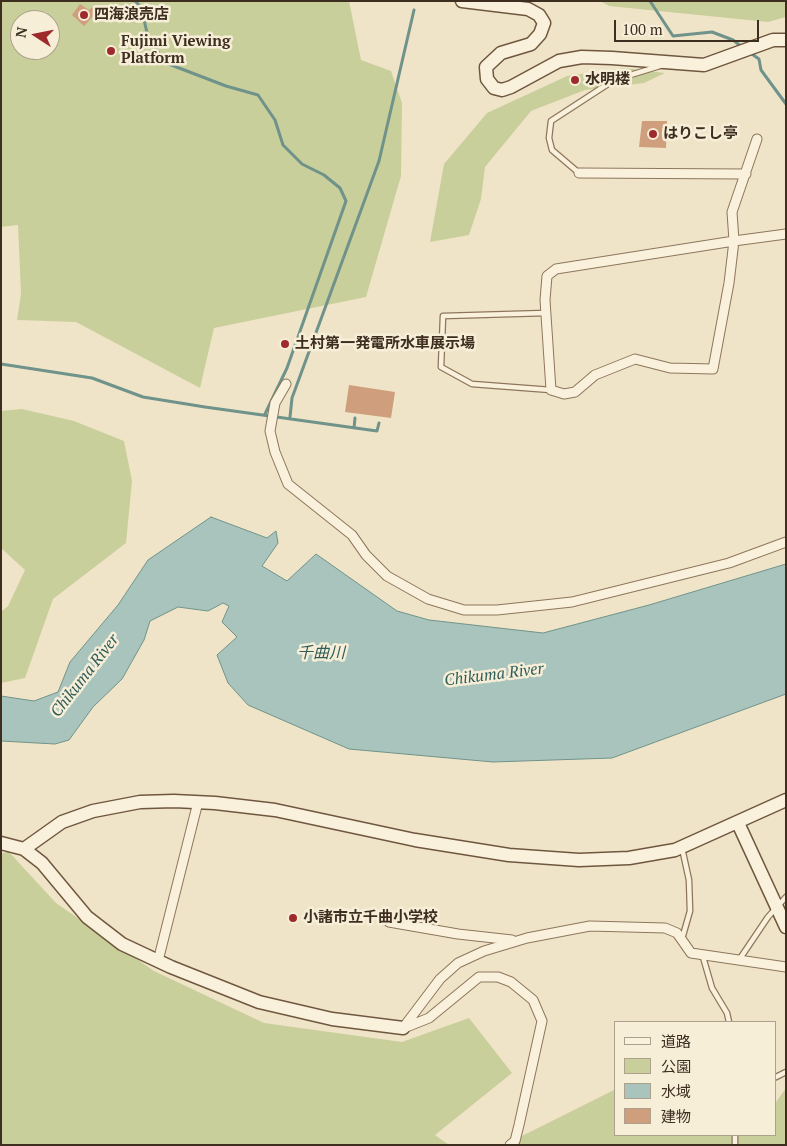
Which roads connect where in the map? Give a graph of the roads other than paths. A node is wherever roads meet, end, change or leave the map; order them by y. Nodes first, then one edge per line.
1 (462, 1) edge
2 (786, 40) edge
3 (668, 62) junction
4 (757, 139) dead end
5 (579, 173) joint
6 (746, 174) junction
7 (786, 234) edge
8 (734, 241) junction
9 (547, 313) junction
10 (286, 384) dead end
11 (551, 390) junction
12 (786, 542) edge
13 (786, 800) edge
14 (198, 802) junction
15 (738, 823) junction
16 (1, 844) edge
17 (682, 847) junction
18 (24, 849) junction
19 (782, 901) edge
20 (389, 922) dead end
21 (786, 926) edge
22 (681, 940) junction
23 (517, 941) junction
24 (703, 956) junction
25 (158, 961) junction
26 (739, 961) junction
27 (786, 968) edge
28 (729, 1021) edge
29 (404, 1028) junction
30 (510, 1145) edge

1 - 3 street
2 - 3 street
3 - 5 lane
4 - 6 street
5 - 6 street
6 - 8 street
7 - 8 street
8 - 9 street
8 - 11 street
9 - 11 street
9 - 11 lane
10 - 12 street
13 - 15 street
14 - 17 street
14 - 18 street
14 - 25 street
15 - 17 street
15 - 19 street
16 - 18 street
17 - 22 lane
18 - 25 street
19 - 21 street
19 - 26 lane
20 - 23 street
22 - 23 street
22 - 24 street
23 - 29 street
24 - 26 street
24 - 28 lane
25 - 29 street
26 - 27 street
29 - 30 street

